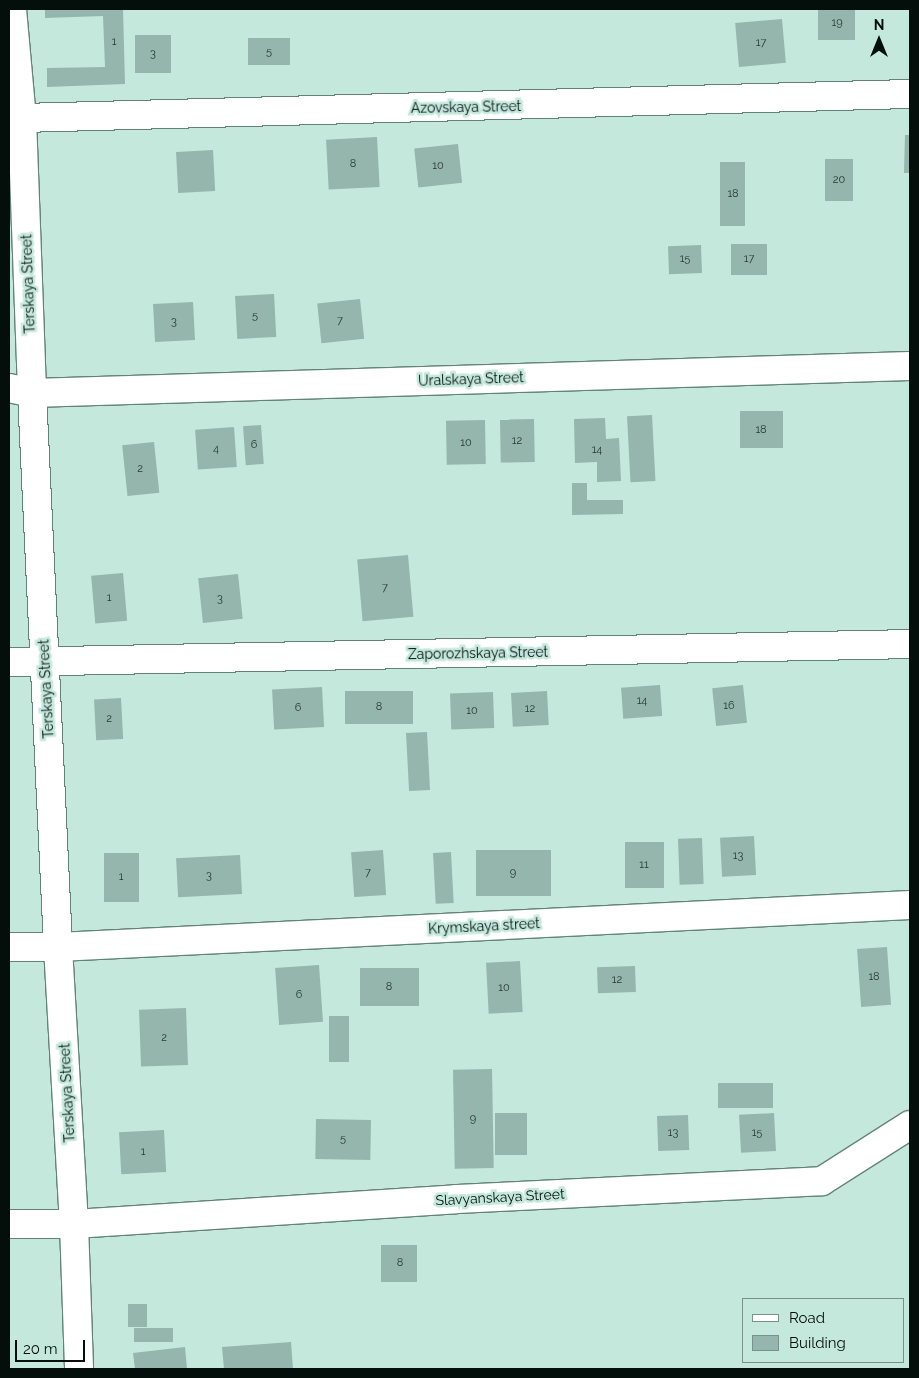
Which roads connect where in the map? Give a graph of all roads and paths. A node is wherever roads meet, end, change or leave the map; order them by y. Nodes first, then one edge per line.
1 (12, 19) edge
2 (910, 94) edge
3 (22, 118) junction
4 (910, 366) edge
5 (20, 390) edge
6 (910, 644) edge
7 (9, 662) edge
8 (45, 662) junction
9 (910, 906) edge
10 (9, 947) edge
11 (58, 947) junction
12 (910, 1125) edge
13 (9, 1224) edge
14 (74, 1224) junction
15 (80, 1369) edge

1 - 3 street, Terskaya Street
2 - 3 street, Azovskaya Street
3 - 5 street, Terskaya Street
4 - 5 street, Uralskaya Street
5 - 8 street, Terskaya Street
6 - 8 street, Zaporozhskaya Street
7 - 8 street, Zaporozhskaya Street
8 - 11 street, Terskaya Street
9 - 11 street, Krymskaya street
10 - 11 street, Krymskaya street
11 - 14 street, Terskaya Street
12 - 14 street, Slavyanskaya Street
13 - 14 street, Slavyanskaya Street
14 - 15 street, Terskaya Street

